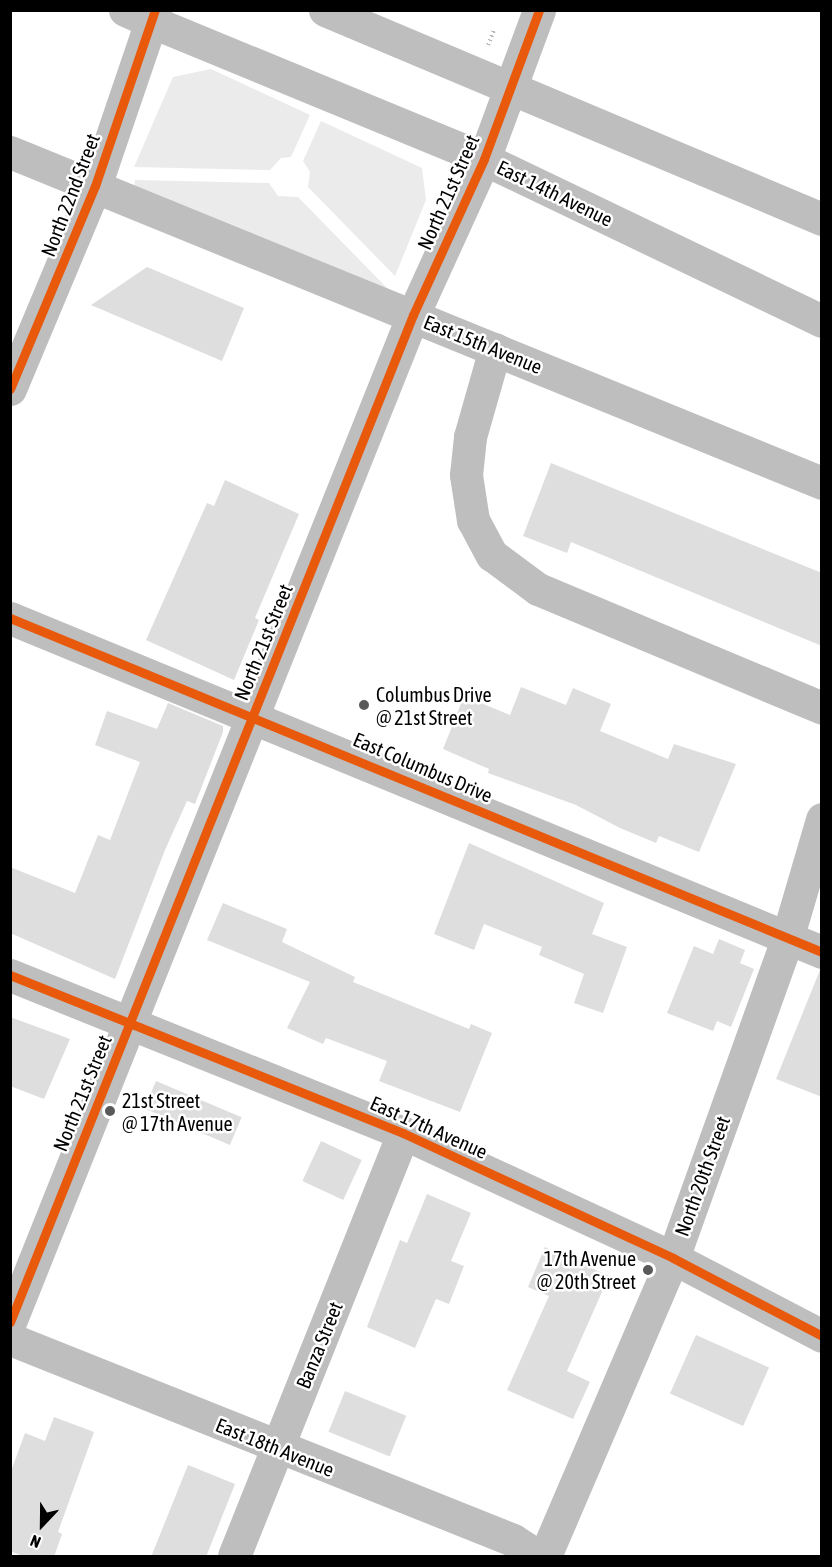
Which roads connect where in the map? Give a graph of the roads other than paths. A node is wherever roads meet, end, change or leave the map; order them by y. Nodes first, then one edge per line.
1 (325, 10) edge
2 (539, 10) edge
3 (143, 14) edge
4 (10, 152) edge
5 (484, 159) junction
6 (95, 186) junction
7 (822, 219) edge
8 (413, 315) junction
9 (822, 321) edge
10 (495, 349) junction
11 (10, 389) edge
12 (822, 483) edge
13 (10, 618) edge
14 (822, 708) edge
15 (253, 716) junction
16 (822, 819) edge
17 (787, 939) junction
18 (822, 952) edge
19 (10, 975) edge
20 (129, 1024) junction
21 (403, 1133) junction
22 (673, 1258) junction
23 (10, 1322) edge
24 (822, 1336) edge
25 (10, 1339) edge
26 (278, 1449) junction
27 (234, 1557) edge
28 (538, 1557) edge
29 (545, 1557) edge

1 - 7 main road
2 - 5 main road, North 21st Street
3 - 5 main road, East 14th Avenue
3 - 6 main road, North 22nd Street
4 - 6 main road, East 15th Avenue
5 - 8 main road, North 21st Street
5 - 9 main road, East 14th Avenue
6 - 8 main road, East 15th Avenue
6 - 11 main road, North 22nd Street
8 - 10 main road, East 15th Avenue
8 - 15 main road, North 21st Street
10 - 12 main road, East 15th Avenue
10 - 14 main road
13 - 15 main road, East Columbus Drive
15 - 17 main road, East Columbus Drive
15 - 20 main road, North 21st Street
16 - 17 main road, North 20th Street
17 - 18 main road, East Columbus Drive
17 - 22 main road, North 20th Street
19 - 20 main road, East 17th Avenue
20 - 21 main road, East 17th Avenue
20 - 23 main road, North 21st Street
21 - 22 main road, East 17th Avenue
21 - 26 main road, Banza Street
22 - 24 main road, East 17th Avenue
22 - 29 main road, North 20th Street
25 - 26 main road, East 18th Avenue
26 - 27 main road, Banza Street
26 - 28 main road, East 18th Avenue

